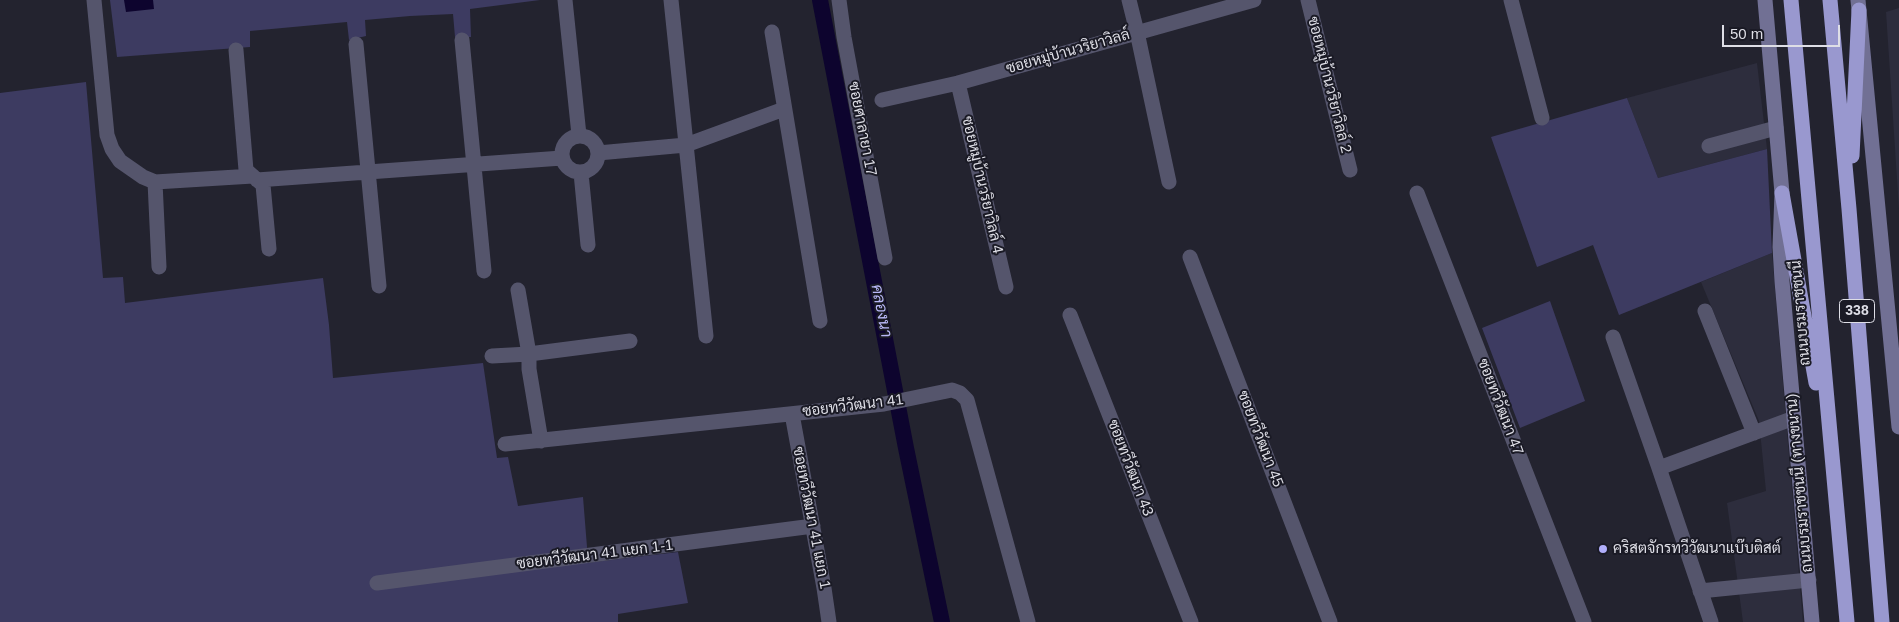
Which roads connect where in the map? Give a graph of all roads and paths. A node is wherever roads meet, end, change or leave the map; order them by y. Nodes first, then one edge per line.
1 (94, 0) edge
2 (565, 0) edge
3 (671, 0) edge
4 (840, 0) edge
5 (1129, 0) edge
6 (1254, 0) edge
7 (1308, 0) edge
8 (1511, 0) edge
9 (1765, 0) edge
10 (1791, 0) edge
11 (1830, 0) edge
12 (1859, 5) edge
13 (772, 32) dead end
14 (1137, 32) junction
15 (462, 40) dead end
16 (356, 44) dead end
17 (236, 50) dead end
18 (958, 83) junction
19 (882, 100) dead end
20 (784, 109) junction
21 (1542, 118) dead end
22 (1776, 128) junction
23 (579, 136) junction
24 (686, 145) junction
25 (1709, 146) dead end
26 (598, 153) junction
27 (562, 158) junction
28 (474, 164) junction
29 (1350, 170) dead end
30 (368, 172) junction
31 (581, 173) junction
32 (255, 178) junction
33 (155, 182) junction
34 (1169, 182) dead end
35 (1417, 193) dead end
36 (1782, 193) junction
37 (1849, 209) junction
38 (588, 246) dead end
39 (269, 249) dead end
40 (1190, 257) dead end
41 (885, 258) dead end
42 (159, 267) dead end
43 (484, 271) dead end
44 (379, 286) dead end
45 (1006, 287) dead end
46 (518, 290) dead end
47 (1705, 311) dead end
48 (1070, 314) dead end
49 (820, 321) dead end
50 (1895, 333) edge
51 (706, 336) dead end
52 (1613, 337) dead end
53 (630, 341) dead end
54 (528, 354) junction
55 (492, 356) dead end
56 (792, 414) junction
57 (1794, 418) junction
58 (1899, 427) edge
59 (1754, 433) junction
60 (541, 441) junction
61 (505, 444) dead end
62 (1659, 468) junction
63 (1833, 478) junction
64 (813, 526) junction
65 (1809, 580) junction
66 (377, 584) dead end
67 (1700, 591) junction
68 (829, 622) edge
69 (1028, 622) edge
70 (1190, 622) edge
71 (1330, 622) edge
72 (1584, 622) edge
73 (1711, 622) edge
74 (1812, 622) edge
75 (1847, 622) edge
76 (1882, 622) edge

1 - 33 street
2 - 23 street
3 - 24 street
4 - 41 street, ซอยศาลายา 17
5 - 14 street
6 - 14 street, ซอยหมู่บ้านวริยาวิลล์
7 - 29 street, ซอยหมู่บ้านวริยาวิลล์ 2
8 - 21 street
9 - 22 main road
10 - 63 highway, ถนนบรมราชชนนี / 338
11 - 37 highway, 338
12 - 37 highway
12 - 50 main road, 338
13 - 20 street
14 - 18 street, ซอยหมู่บ้านวริยาวิลล์
14 - 34 street
15 - 28 street
16 - 30 street
17 - 32 street
18 - 19 street, ซอยหมู่บ้านวริยาวิลล์
18 - 45 street, ซอยหมู่บ้านวริยาวิลล์ 4
20 - 24 street
20 - 49 street
22 - 25 street
22 - 36 main road
23 - 26 street
23 - 27 street
24 - 26 street
24 - 51 street
26 - 31 street
27 - 28 street
27 - 31 street
28 - 30 street
28 - 43 street
30 - 32 street
30 - 44 street
31 - 38 street
32 - 33 street
32 - 39 street
33 - 42 street
35 - 72 street, ซอยทวีวัฒนา 47
36 - 57 main road, ถนนบรมราชชนนี (ทางขนาน)
36 - 63 highway
37 - 76 highway, 338
40 - 71 street, ซอยทวีวัฒนา 45
46 - 54 street
47 - 59 street
48 - 70 street, ซอยทวีวัฒนา 43
50 - 58 main road, 338
52 - 62 street
53 - 54 street
54 - 55 street
54 - 60 street
56 - 60 street, ซอยทวีวัฒนา 41
56 - 64 street, ซอยทวีวัฒนา 41 แยก 1
56 - 69 street, ซอยทวีวัฒนา 41
57 - 59 street
57 - 65 main road, ถนนบรมราชชนนี (ทางขนาน)
59 - 62 street
60 - 61 street, ซอยทวีวัฒนา 41
62 - 67 street
63 - 75 highway, ถนนบรมราชชนนี / 338
64 - 66 street, ซอยทวีวัฒนา 41 แยก 1-1
64 - 68 street, ซอยทวีวัฒนา 41 แยก 1
65 - 67 street
65 - 74 main road, ถนนบรมราชชนนี (ทางขนาน)
67 - 73 street

